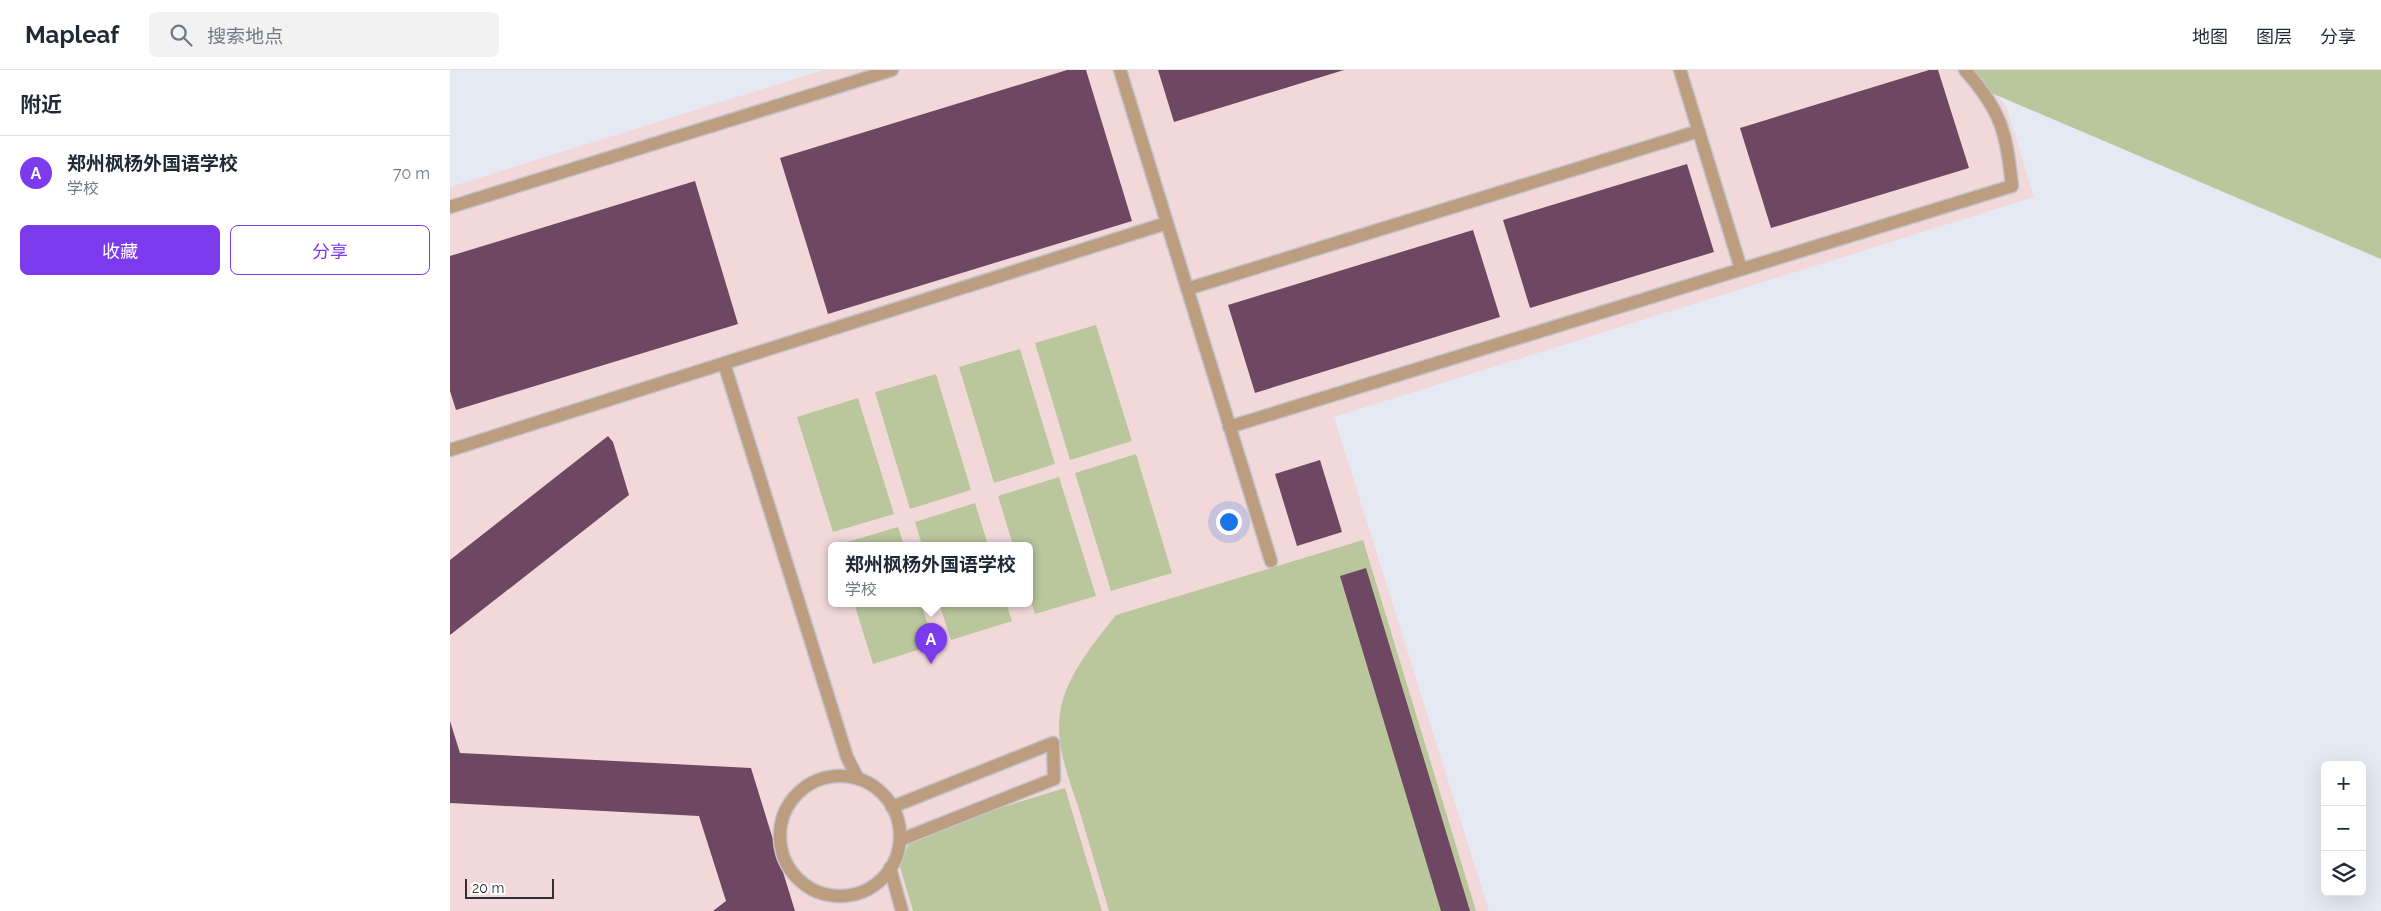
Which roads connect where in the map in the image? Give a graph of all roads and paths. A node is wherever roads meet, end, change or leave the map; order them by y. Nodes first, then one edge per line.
1 (892, 70) edge
2 (1120, 70) edge
3 (1680, 70) edge
4 (1965, 70) edge
5 (1699, 131) junction
6 (450, 207) edge
7 (1167, 223) junction
8 (1741, 269) junction
9 (1187, 289) junction
10 (724, 363) junction
11 (1230, 427) junction
12 (450, 450) edge
13 (1271, 561) dead end
14 (858, 779) junction
15 (892, 807) junction
16 (900, 840) junction
17 (890, 868) junction
18 (902, 911) edge

1 - 6 lane
2 - 7 lane
3 - 5 lane
4 - 8 lane
5 - 8 lane
5 - 9 lane
7 - 9 lane
7 - 10 lane
8 - 11 lane
9 - 11 lane
10 - 12 lane
10 - 14 lane
11 - 13 lane
14 - 15 lane
14 - 17 lane
15 - 16 lane
15 - 16 lane
16 - 17 lane
17 - 18 lane

